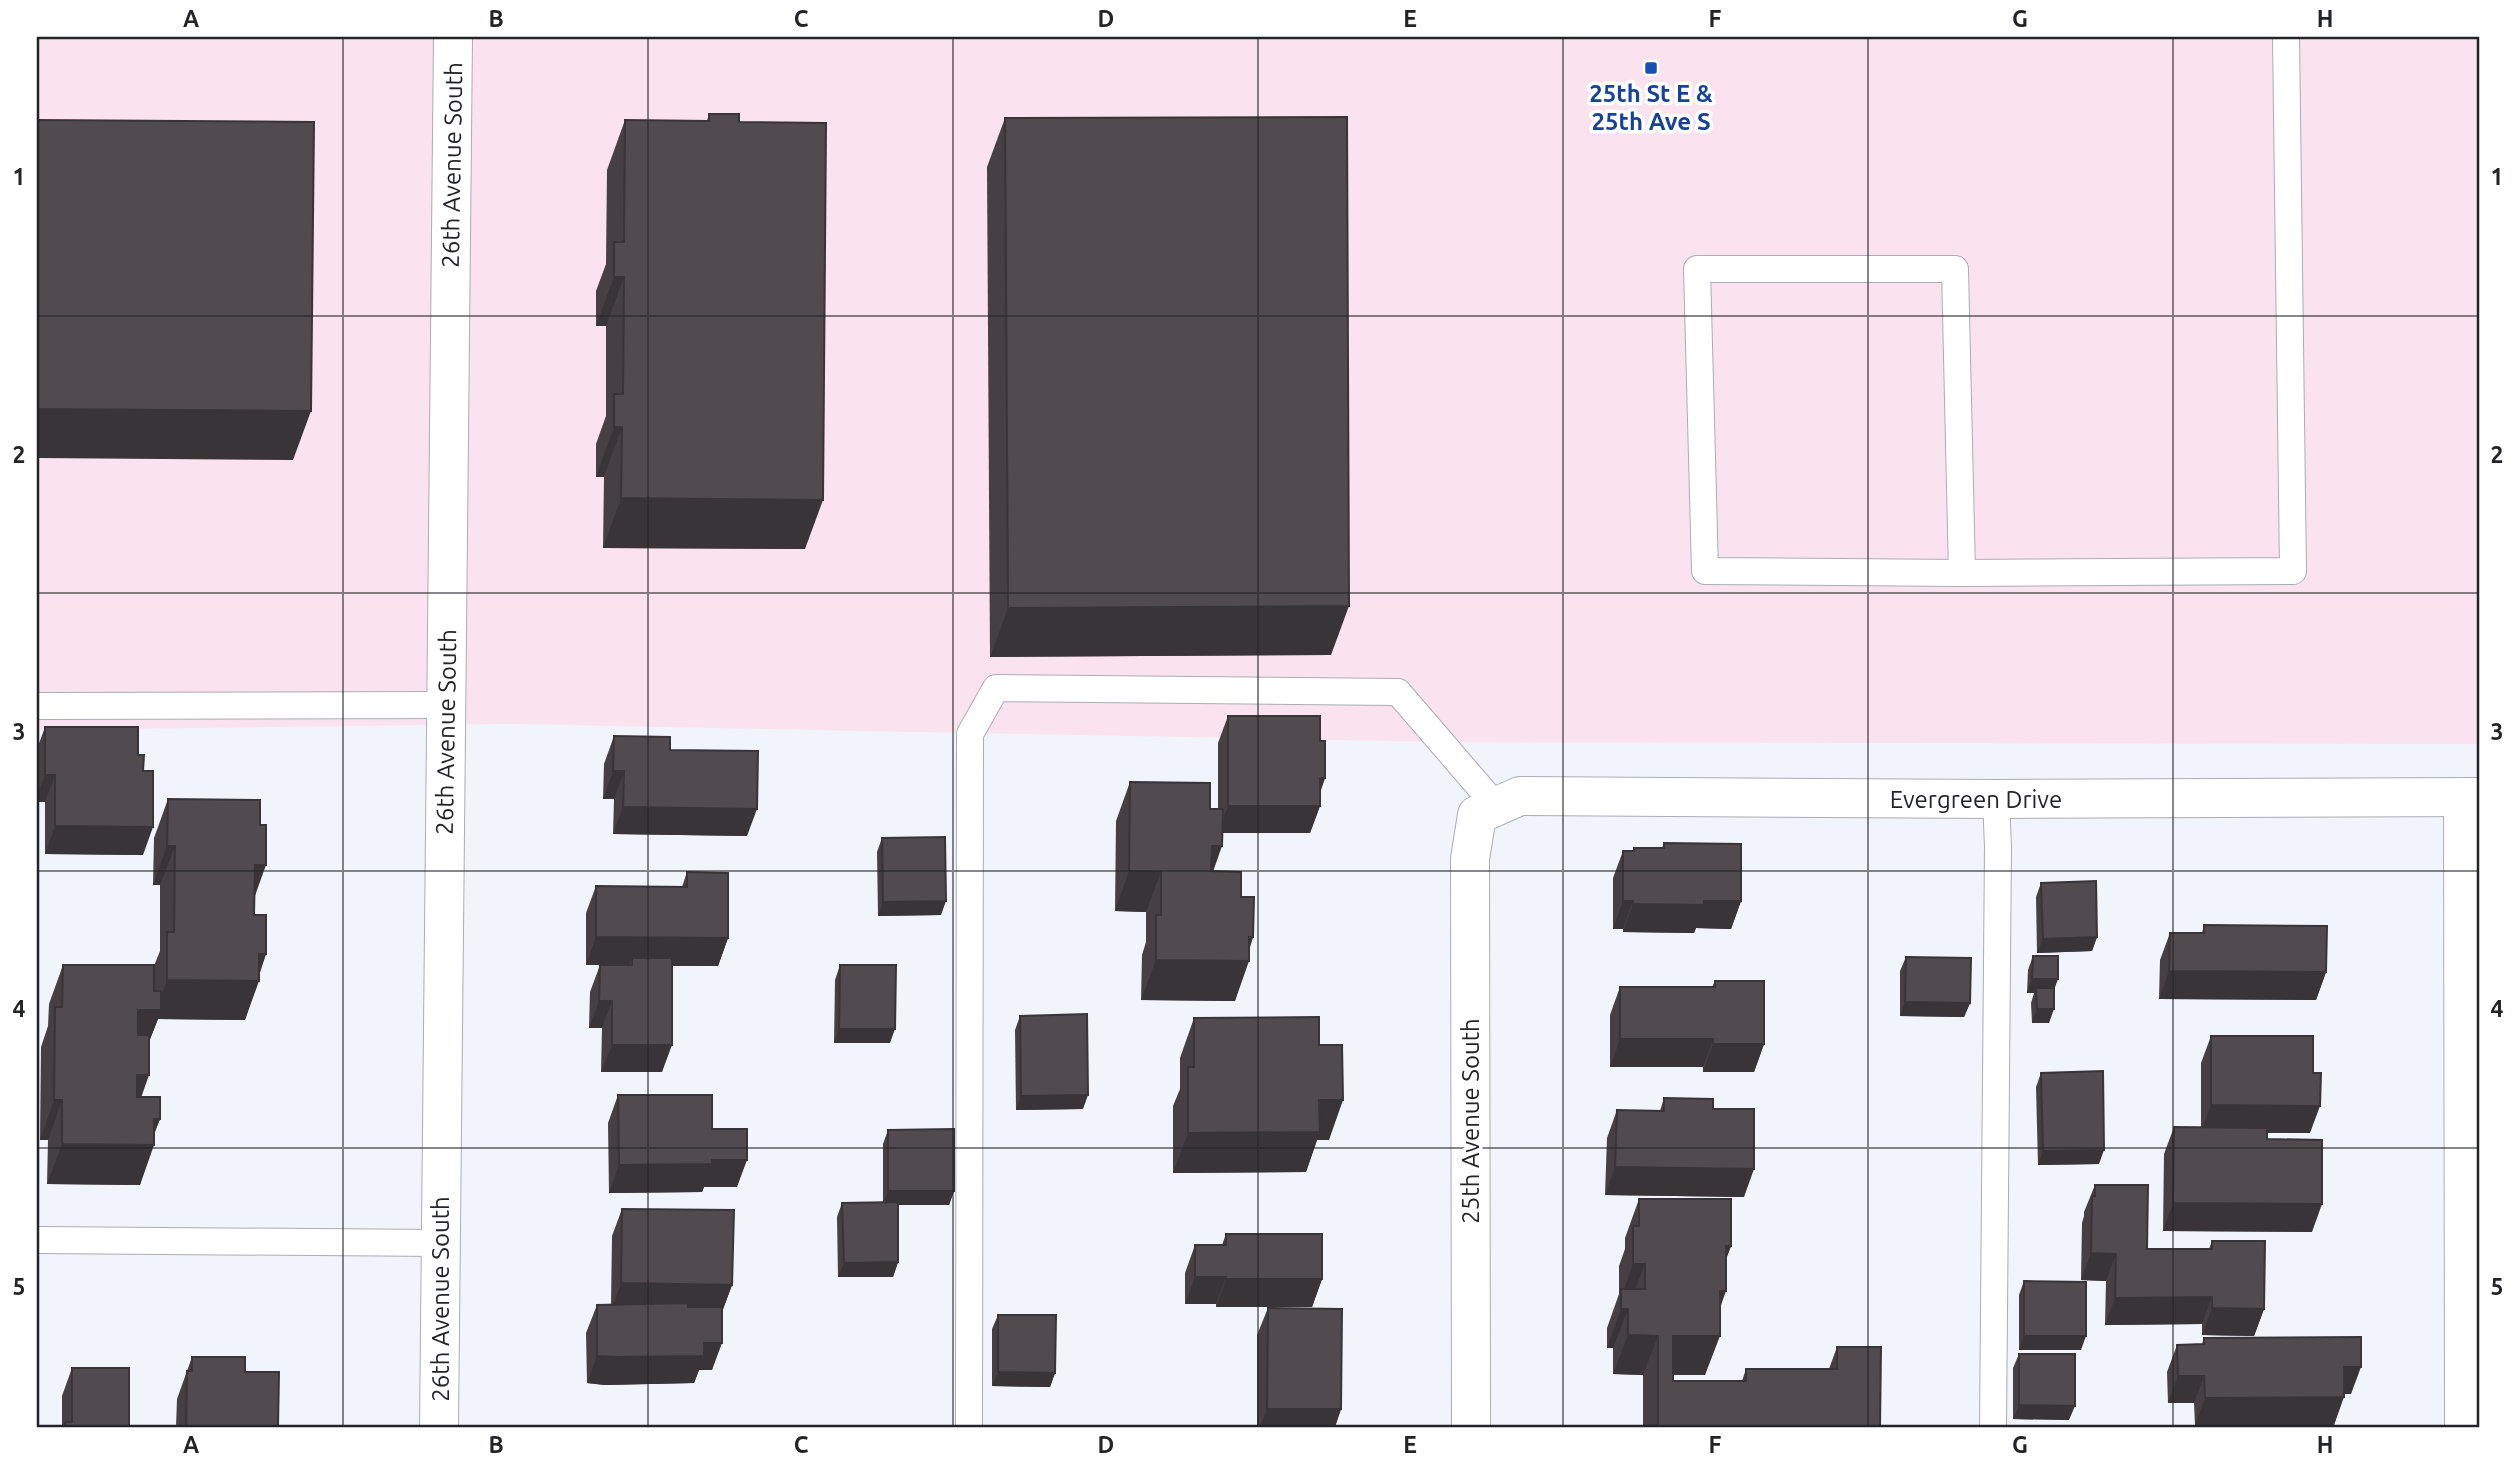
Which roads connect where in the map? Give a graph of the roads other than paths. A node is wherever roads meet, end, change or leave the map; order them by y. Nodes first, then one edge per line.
1 (453, 37) edge
2 (2286, 37) edge
3 (1962, 573) junction
4 (37, 705) edge
5 (446, 705) junction
6 (2471, 798) edge
7 (1996, 799) junction
8 (1487, 810) junction
9 (37, 1240) edge
10 (440, 1242) junction
11 (439, 1427) edge
12 (969, 1427) edge
13 (1471, 1427) edge
14 (1993, 1427) edge
15 (2464, 1427) edge

1 - 5 street, 26th Avenue South
2 - 3 lane
3 - 3 lane
4 - 5 lane
5 - 10 street, 26th Avenue South
6 - 7 street, Evergreen Drive
6 - 15 street
7 - 8 street, Evergreen Drive
7 - 14 lane
8 - 12 lane
8 - 13 street, 25th Avenue South
9 - 10 lane
10 - 11 street, 26th Avenue South

